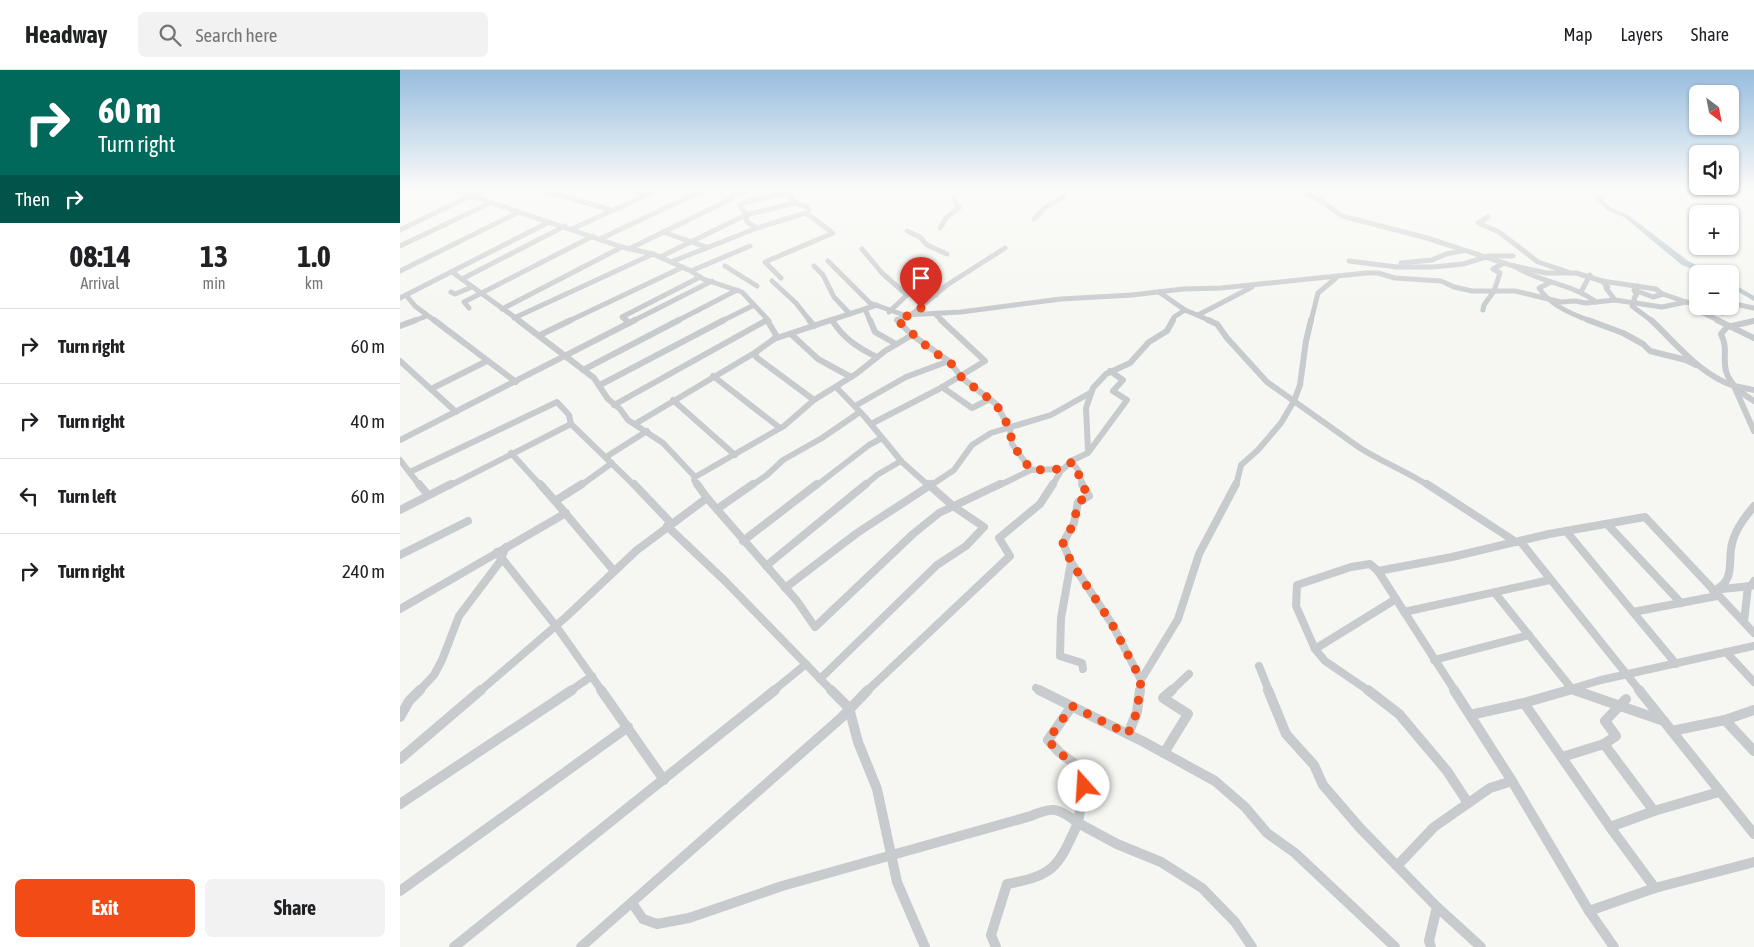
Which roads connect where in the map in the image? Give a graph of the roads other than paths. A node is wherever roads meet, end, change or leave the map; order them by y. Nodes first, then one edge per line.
1 (434, 230) edge
2 (483, 230) edge
3 (534, 230) edge
4 (564, 230) edge
5 (574, 230) edge
6 (615, 230) edge
7 (667, 230) edge
8 (716, 230) edge
9 (752, 230) edge
10 (828, 230) edge
11 (1392, 230) edge
12 (1494, 230) edge
13 (907, 231) dead end
14 (663, 232) junction
15 (597, 238) junction
16 (692, 241) junction
17 (400, 246) edge
18 (750, 246) dead end
19 (1449, 246) junction
20 (706, 247) junction
21 (626, 248) junction
22 (1005, 248) dead end
23 (862, 249) dead end
24 (1518, 249) junction
25 (1464, 251) junction
26 (652, 254) junction
27 (947, 254) dead end
28 (1514, 256) junction
29 (660, 257) junction
30 (1487, 257) junction
31 (828, 261) dead end
32 (1349, 261) dead end
33 (672, 262) junction
34 (1538, 262) junction
35 (1504, 263) junction
36 (1513, 265) junction
37 (725, 266) dead end
38 (814, 266) dead end
39 (1396, 266) junction
40 (683, 267) junction
41 (400, 271) edge
42 (691, 271) junction
43 (452, 272) junction
44 (1567, 273) junction
45 (1590, 276) junction
46 (700, 277) junction
47 (1338, 277) junction
48 (781, 278) dead end
49 (462, 279) junction
50 (1417, 279) junction
51 (712, 281) junction
52 (772, 281) dead end
53 (1602, 281) junction
54 (1568, 282) junction
55 (1549, 283) junction
56 (1257, 284) junction
57 (1557, 284) junction
58 (758, 286) dead end
59 (472, 287) junction
60 (1574, 289) junction
61 (1637, 289) junction
62 (736, 290) junction
63 (1494, 291) junction
64 (451, 292) dead end
65 (1159, 292) junction
66 (1580, 292) junction
67 (482, 294) junction
68 (907, 295) junction
69 (936, 295) junction
70 (403, 296) edge
71 (1616, 300) junction
72 (1754, 300) edge
73 (1553, 302) junction
74 (1596, 302) junction
75 (1635, 302) junction
76 (1686, 302) junction
77 (1689, 302) edge
78 (1739, 302) edge
79 (1739, 304) edge
80 (754, 305) junction
81 (879, 305) junction
82 (469, 308) dead end
83 (1754, 308) edge
84 (502, 309) junction
85 (865, 309) junction
86 (892, 310) junction
87 (1185, 310) junction
88 (1484, 310) dead end
89 (850, 314) junction
90 (912, 314) junction
91 (935, 314) junction
92 (1198, 315) junction
93 (1707, 315) edge
94 (428, 316) junction
95 (514, 318) junction
96 (767, 320) junction
97 (832, 320) junction
98 (897, 320) junction
99 (1754, 320) edge
100 (629, 323) junction
101 (400, 326) edge
102 (814, 326) junction
103 (1730, 326) junction
104 (791, 334) junction
105 (540, 335) junction
106 (912, 335) junction
107 (1754, 338) edge
108 (774, 339) junction
109 (896, 344) junction
110 (756, 352) junction
111 (565, 356) junction
112 (877, 357) junction
113 (949, 361) junction
114 (400, 362) edge
115 (487, 362) junction
116 (1129, 363) junction
117 (1696, 365) junction
118 (583, 370) junction
119 (1110, 371) junction
120 (713, 376) junction
121 (851, 377) junction
122 (961, 377) junction
123 (1122, 379) junction
124 (516, 382) junction
125 (600, 385) junction
126 (836, 387) junction
127 (942, 387) junction
128 (1736, 387) junction
129 (431, 389) junction
130 (1754, 390) edge
131 (1090, 393) junction
132 (990, 399) junction
133 (1754, 399) edge
134 (674, 400) junction
135 (814, 400) junction
136 (1294, 400) junction
137 (614, 405) junction
138 (857, 409) junction
139 (456, 412) junction
140 (571, 424) junction
141 (635, 424) junction
142 (871, 424) junction
143 (780, 428) junction
144 (1009, 428) junction
145 (647, 431) junction
146 (1754, 431) edge
147 (882, 438) junction
148 (400, 440) edge
149 (511, 453) junction
150 (1088, 453) junction
151 (735, 456) junction
152 (400, 460) edge
153 (609, 460) junction
154 (901, 461) junction
155 (1072, 462) junction
156 (1062, 469) junction
157 (1031, 470) junction
158 (410, 472) junction
159 (695, 477) junction
160 (929, 486) junction
161 (428, 495) junction
162 (707, 498) junction
163 (556, 501) junction
164 (953, 506) junction
165 (1754, 506) edge
166 (717, 509) junction
167 (400, 510) edge
168 (566, 513) junction
169 (468, 520) dead end
170 (669, 524) junction
171 (1607, 524) junction
172 (1566, 531) junction
173 (743, 541) junction
174 (1518, 542) junction
175 (499, 554) junction
176 (400, 555) edge
177 (1071, 562) junction
178 (766, 566) junction
179 (1378, 571) junction
180 (614, 572) junction
181 (1550, 580) junction
182 (1751, 584) edge
183 (785, 588) junction
184 (1718, 592) junction
185 (1495, 593) junction
186 (1396, 599) junction
187 (1681, 603) junction
188 (400, 609) edge
189 (1404, 612) junction
190 (1633, 612) junction
191 (1744, 622) junction
192 (556, 626) junction
193 (1754, 633) edge
194 (1529, 635) junction
195 (1754, 646) edge
196 (1315, 649) junction
197 (1726, 652) junction
198 (1434, 660) junction
199 (806, 664) junction
200 (1676, 664) junction
201 (1259, 666) dead end
202 (1083, 668) dead end
203 (1189, 674) dead end
204 (1627, 674) junction
205 (592, 676) junction
206 (820, 679) junction
207 (1141, 680) junction
208 (1754, 682) edge
209 (1036, 688) dead end
210 (1572, 689) junction
211 (1524, 703) junction
212 (1624, 703) junction
213 (1072, 706) junction
214 (849, 708) junction
215 (1754, 710) edge
216 (1470, 715) junction
217 (400, 717) edge
218 (1725, 720) junction
219 (1664, 721) junction
220 (628, 727) junction
221 (1672, 731) junction
222 (1128, 734) junction
223 (1604, 744) junction
224 (1164, 752) junction
225 (1754, 752) edge
226 (1562, 757) junction
227 (400, 759) edge
228 (664, 780) junction
229 (1512, 781) junction
230 (1719, 792) junction
231 (1468, 803) junction
232 (400, 804) edge
233 (1654, 811) junction
234 (1078, 823) junction
235 (1610, 827) junction
236 (1754, 834) edge
237 (891, 855) junction
238 (1754, 862) edge
239 (1397, 866) junction
240 (1655, 888) junction
241 (400, 891) edge
242 (632, 903) junction
243 (1437, 907) junction
244 (1589, 911) junction
245 (991, 935) junction
246 (454, 947) edge
247 (581, 947) edge
248 (925, 947) edge
249 (988, 947) edge
250 (996, 947) edge
251 (1252, 947) edge
252 (1394, 947) edge
253 (1431, 947) edge
254 (1482, 947) edge
255 (1614, 947) edge

1 - 17 street
2 - 41 street
3 - 43 street
4 - 49 street
5 - 15 street
6 - 15 street
7 - 14 street
8 - 16 street
9 - 20 street
10 - 48 street
11 - 19 street
12 - 24 street
13 - 27 street
14 - 16 street
14 - 21 street
15 - 21 street
15 - 67 street
16 - 20 street
16 - 29 street
18 - 42 street
19 - 25 street
19 - 28 street
20 - 33 street
21 - 26 street
21 - 84 street
22 - 69 street
23 - 68 street
24 - 28 street
24 - 34 street
25 - 30 street
25 - 39 street
26 - 29 street
26 - 95 street
28 - 30 street
28 - 34 street
28 - 36 street
29 - 33 street
30 - 35 street
30 - 39 street
31 - 81 street
32 - 39 street
33 - 40 street
34 - 44 street
35 - 36 street
35 - 63 street
36 - 44 street
36 - 55 street
37 - 58 street
38 - 89 street
39 - 50 street
40 - 42 street
40 - 105 street
42 - 46 street
43 - 49 street
43 - 70 street
44 - 45 street
44 - 54 street
45 - 53 street
45 - 66 street
46 - 51 street
46 - 100 street
47 - 50 street
47 - 56 street
47 - 136 street
49 - 59 street
50 - 63 street
51 - 62 street
51 - 100 street
52 - 102 street
53 - 61 street
53 - 71 street
54 - 57 street
54 - 60 street
55 - 57 street
55 - 73 street
56 - 65 street
56 - 92 street
57 - 60 street
59 - 64 street
59 - 67 street
60 - 66 street
61 - 75 street
61 - 76 street
62 - 80 street
62 - 118 street
63 - 73 street
63 - 88 street
65 - 87 street
65 - 91 street
66 - 74 street
67 - 82 street
67 - 84 street
68 - 69 street
68 - 86 street
69 - 90 street
70 - 94 street
71 - 74 street
71 - 75 street
72 - 78 street
73 - 74 street
73 - 117 street
75 - 76 street
75 - 117 street
76 - 77 street
79 - 83 street
80 - 96 street
80 - 125 street
81 - 85 street
81 - 86 street
84 - 95 street
85 - 89 street
85 - 109 street
86 - 90 street
86 - 98 street
87 - 92 street
87 - 116 street
89 - 97 street
90 - 91 street
90 - 98 street
91 - 122 street
92 - 136 street
93 - 103 street
94 - 101 street
94 - 115 street
95 - 105 street
96 - 108 street
96 - 137 street
97 - 102 street
97 - 112 street
98 - 106 street
99 - 103 street
100 - 111 street
102 - 104 street
103 - 107 street
103 - 128 street
104 - 108 street
104 - 121 street
105 - 111 street
106 - 109 street
106 - 113 street
108 - 110 street
109 - 112 street
110 - 120 street
110 - 135 street
111 - 118 street
111 - 124 street
112 - 121 street
113 - 122 street
113 - 138 street
114 - 129 street
115 - 124 street
115 - 129 street
116 - 119 street
116 - 123 street
117 - 128 street
118 - 125 street
119 - 123 street
119 - 131 street
120 - 134 street
120 - 143 street
121 - 126 street
122 - 127 street
122 - 132 street
123 - 150 street
124 - 139 street
125 - 137 street
126 - 135 street
126 - 138 street
127 - 132 street
127 - 142 street
128 - 130 street
128 - 133 street
128 - 146 street
129 - 139 street
131 - 144 street
131 - 150 street
132 - 144 street
134 - 141 street
134 - 151 street
135 - 143 street
136 - 174 street
136 - 207 street
137 - 141 street
138 - 142 street
138 - 166 street
139 - 148 street
140 - 149 street
140 - 153 street
140 - 158 street
141 - 145 street
142 - 147 street
143 - 151 street
144 - 157 street
144 - 160 street
145 - 153 street
145 - 159 street
147 - 154 street
147 - 173 street
149 - 161 street
149 - 163 street
150 - 155 street
151 - 159 street
152 - 158 street
153 - 163 street
153 - 170 street
154 - 160 street
154 - 178 street
155 - 156 street
155 - 177 street
156 - 157 street
156 - 214 street
157 - 164 street
158 - 161 street
159 - 162 street
160 - 164 street
160 - 183 street
161 - 167 street
162 - 166 street
162 - 170 street
163 - 168 street
164 - 183 street
164 - 206 street
165 - 184 street
166 - 173 street
168 - 175 street
168 - 180 street
169 - 176 street
170 - 180 street
170 - 199 street
171 - 172 street
171 - 184 street
171 - 187 street
172 - 174 street
172 - 190 street
173 - 178 street
174 - 179 street
174 - 181 street
175 - 188 street
175 - 192 street
175 - 217 street
177 - 202 street
177 - 207 street
178 - 183 street
179 - 186 street
179 - 196 street
180 - 192 street
181 - 185 street
181 - 204 street
182 - 184 street
182 - 191 street
184 - 187 street
184 - 191 street
185 - 189 street
185 - 194 street
186 - 189 street
186 - 196 street
187 - 190 street
189 - 198 street
190 - 200 street
191 - 193 street
192 - 205 street
192 - 227 street
194 - 198 street
194 - 210 street
195 - 197 street
196 - 231 street
197 - 200 street
197 - 208 street
198 - 216 street
199 - 206 street
199 - 228 street
200 - 204 street
201 - 239 street
203 - 224 street
204 - 210 street
204 - 219 street
205 - 220 street
205 - 232 street
206 - 214 street
207 - 222 street
209 - 213 street
210 - 211 street
210 - 212 street
211 - 216 street
211 - 226 street
212 - 219 street
212 - 223 street
213 - 222 street
213 - 234 street
214 - 237 street
214 - 242 street
215 - 218 street
216 - 229 street
218 - 221 street
218 - 225 street
219 - 221 street
220 - 228 street
220 - 241 street
221 - 230 street
222 - 224 street
223 - 226 street
223 - 233 street
224 - 252 street
226 - 235 street
228 - 246 street
229 - 231 street
229 - 244 street
230 - 233 street
230 - 236 street
231 - 239 street
233 - 235 street
234 - 237 street
234 - 245 street
234 - 251 street
235 - 240 street
237 - 242 street
237 - 248 street
238 - 240 street
239 - 243 street
240 - 244 street
242 - 247 street
243 - 253 street
243 - 254 street
244 - 255 street
245 - 249 street
245 - 250 street

